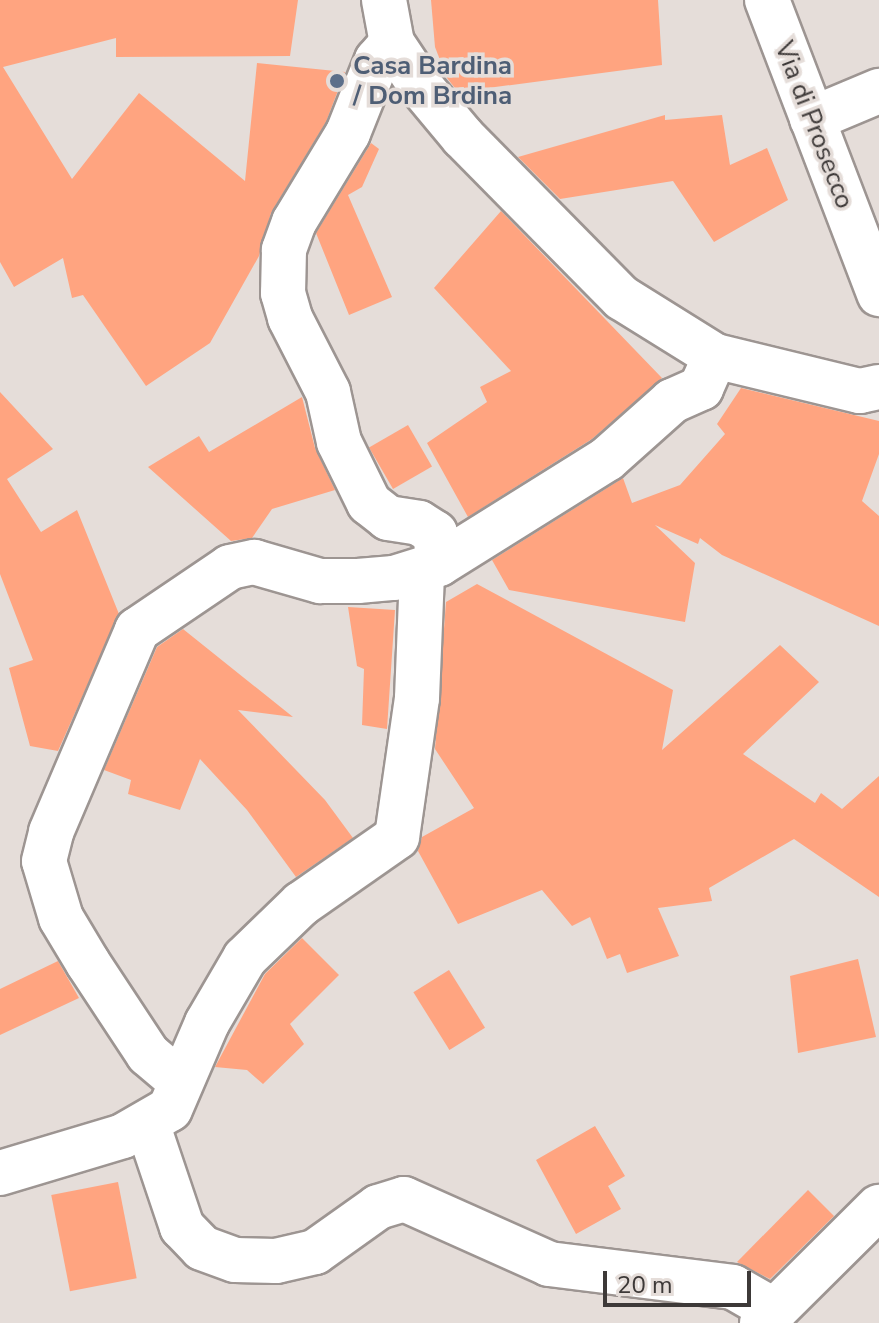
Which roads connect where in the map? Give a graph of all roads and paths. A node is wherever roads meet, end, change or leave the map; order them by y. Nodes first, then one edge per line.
1 (384, 0) edge
2 (767, 0) edge
3 (392, 43) junction
4 (879, 91) edge
5 (812, 119) junction
6 (879, 294) edge
7 (715, 356) junction
8 (879, 387) edge
9 (431, 568) junction
10 (181, 1082) junction
11 (148, 1126) junction
12 (0, 1173) edge
13 (879, 1207) edge
14 (768, 1317) edge

1 - 3 street
2 - 5 street, Via di Prosecco
3 - 7 street
3 - 9 street
4 - 5 street
5 - 6 street, Via di Prosecco
7 - 8 street
7 - 9 street
9 - 10 street
9 - 10 street
10 - 11 street
11 - 12 street
11 - 14 street
13 - 14 street

